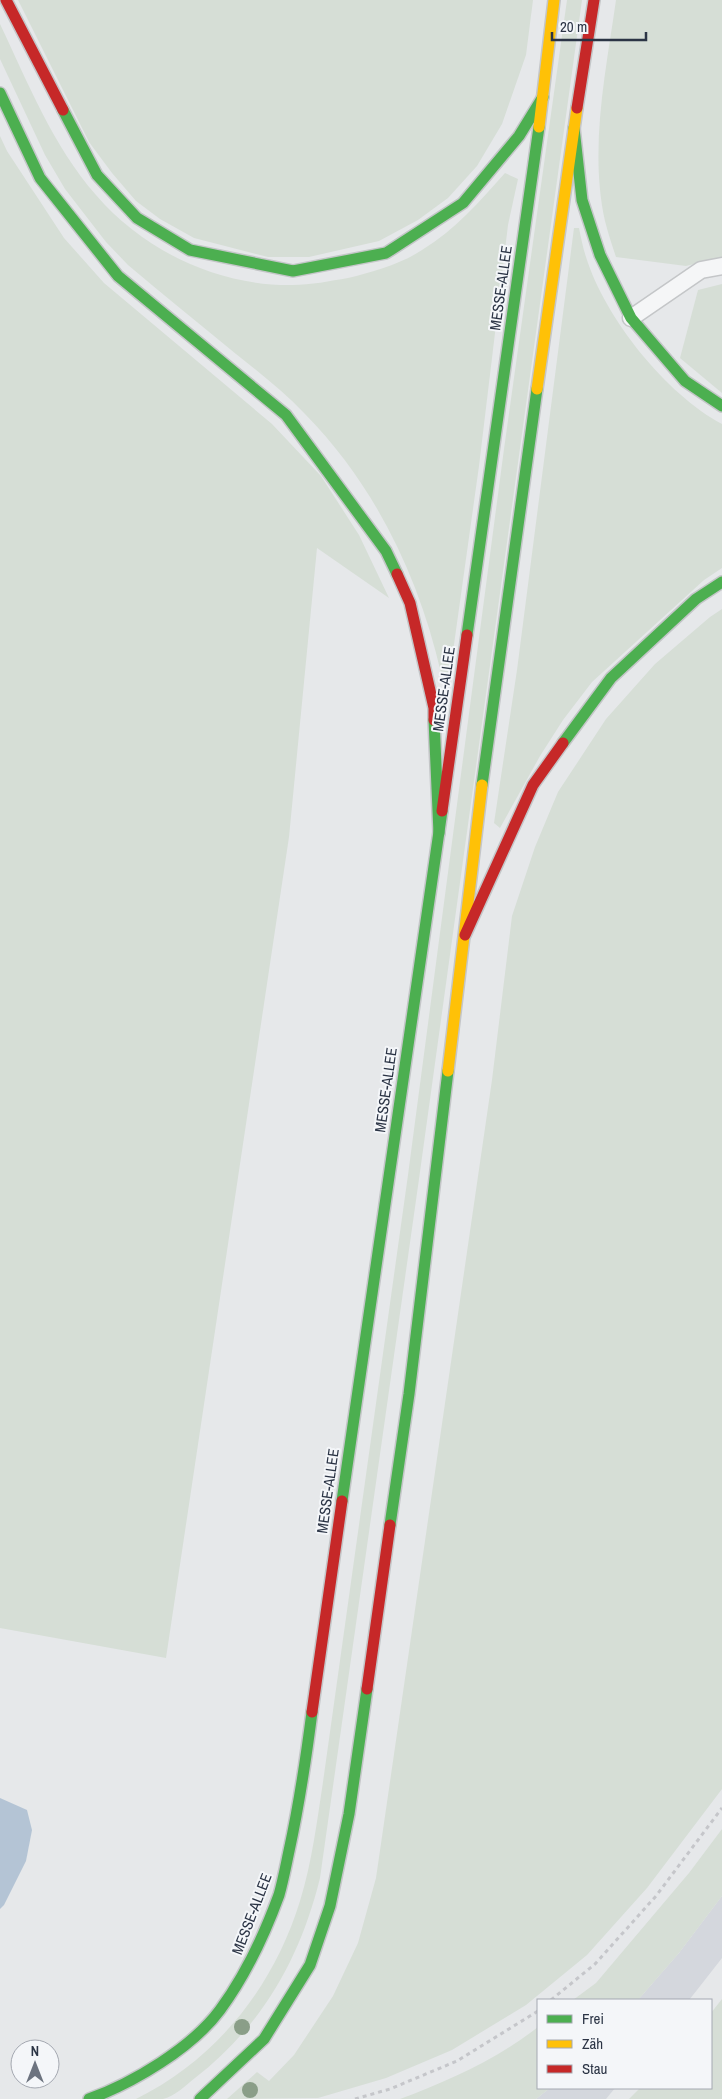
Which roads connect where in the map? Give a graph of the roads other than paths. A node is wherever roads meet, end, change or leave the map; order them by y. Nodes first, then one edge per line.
1 (6, 0) edge
2 (554, 0) edge
3 (594, 0) edge
4 (0, 93) edge
5 (543, 98) junction
6 (574, 128) junction
7 (722, 266) edge
8 (631, 318) junction
9 (722, 406) edge
10 (722, 582) edge
11 (439, 832) junction
12 (465, 935) junction
13 (89, 2099) edge
14 (200, 2099) edge

1 - 5 main road
2 - 5 main road, MESSE-ALLEE
3 - 6 main road
4 - 11 main road
5 - 11 main road, MESSE-ALLEE
6 - 8 main road
6 - 12 main road
7 - 8 lane
8 - 9 main road
10 - 12 main road
11 - 13 main road, MESSE-ALLEE
12 - 14 main road

